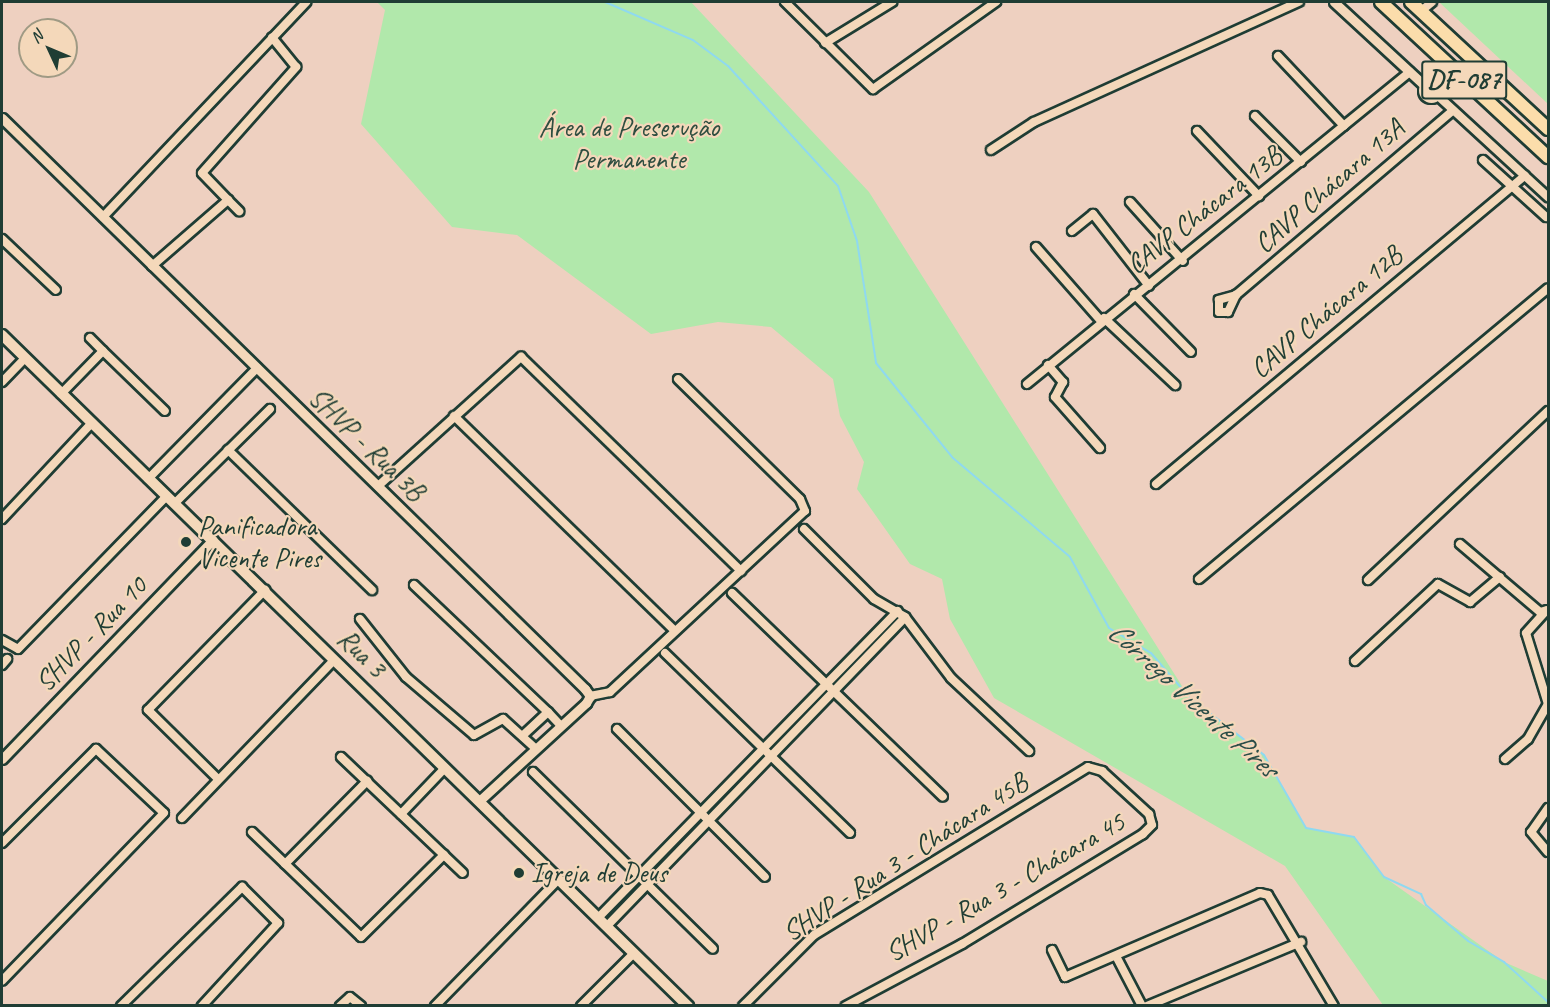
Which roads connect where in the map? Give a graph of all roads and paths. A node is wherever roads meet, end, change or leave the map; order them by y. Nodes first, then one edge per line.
1 (306, 2) edge
2 (785, 2) edge
3 (892, 2) edge
4 (996, 2) edge
5 (1299, 2) edge
6 (1334, 2) edge
7 (1381, 2) edge
8 (1411, 2) edge
9 (1432, 2) edge
10 (1421, 11) junction
11 (272, 37) junction
12 (825, 43) junction
13 (1278, 56) dead end
14 (1452, 69) junction
15 (1410, 72) junction
16 (1424, 85) junction
17 (1436, 85) junction
18 (1437, 95) junction
19 (1452, 111) junction
20 (1255, 116) dead end
21 (2, 118) edge
22 (1344, 126) junction
23 (1548, 129) edge
24 (1197, 131) dead end
25 (991, 150) dead end
26 (1548, 157) edge
27 (1483, 160) dead end
28 (1300, 162) junction
29 (1525, 175) junction
30 (1512, 185) junction
31 (1546, 195) edge
32 (1259, 196) junction
33 (228, 200) junction
34 (1130, 202) dead end
35 (1533, 204) junction
36 (239, 212) dead end
37 (103, 217) junction
38 (1546, 217) dead end
39 (1072, 231) dead end
40 (2, 239) edge
41 (1036, 247) dead end
42 (1183, 261) junction
43 (152, 266) junction
44 (1149, 286) junction
45 (1548, 288) edge
46 (56, 290) dead end
47 (1134, 294) junction
48 (1236, 295) dead end
49 (1102, 320) junction
50 (2, 335) edge
51 (90, 338) dead end
52 (103, 351) junction
53 (1191, 352) dead end
54 (25, 358) junction
55 (1048, 365) junction
56 (257, 368) junction
57 (678, 379) dead end
58 (2, 382) edge
59 (1027, 384) dead end
60 (1174, 385) dead end
61 (61, 394) junction
62 (270, 410) dead end
63 (165, 411) dead end
64 (1548, 411) edge
65 (454, 416) junction
66 (91, 424) junction
67 (1100, 448) dead end
68 (228, 450) junction
69 (148, 479) junction
70 (1156, 484) dead end
71 (378, 486) junction
72 (170, 500) junction
73 (2, 519) edge
74 (804, 529) dead end
75 (213, 540) junction
76 (1460, 544) dead end
77 (741, 571) junction
78 (1500, 577) junction
79 (1199, 579) dead end
80 (1368, 580) dead end
81 (414, 585) dead end
82 (265, 590) junction
83 (372, 590) dead end
84 (732, 593) dead end
85 (1546, 611) edge
86 (901, 614) junction
87 (360, 620) dead end
88 (675, 632) junction
89 (2, 640) edge
90 (665, 653) dead end
91 (334, 660) junction
92 (1355, 661) dead end
93 (830, 687) junction
94 (590, 696) junction
95 (548, 712) junction
96 (561, 726) junction
97 (617, 729) dead end
98 (523, 735) junction
99 (535, 748) junction
100 (1029, 751) dead end
101 (768, 752) junction
102 (341, 757) dead end
103 (2, 759) edge
104 (1505, 759) dead end
105 (445, 768) junction
106 (1102, 771) joint
107 (533, 772) dead end
108 (217, 778) junction
109 (367, 781) junction
110 (943, 797) dead end
111 (479, 801) junction
112 (1548, 808) edge
113 (401, 814) junction
114 (705, 816) junction
115 (182, 818) dead end
116 (252, 832) dead end
117 (850, 833) dead end
118 (2, 843) edge
119 (1548, 852) edge
120 (444, 855) junction
121 (285, 864) junction
122 (462, 873) dead end
123 (765, 878) dead end
124 (643, 879) junction
125 (558, 880) junction
126 (623, 893) junction
127 (630, 901) junction
128 (598, 918) junction
129 (607, 927) junction
130 (1301, 942) junction
131 (713, 949) dead end
132 (1052, 950) dead end
133 (634, 953) junction
134 (1116, 956) junction
135 (2, 981) edge
136 (679, 1003) edge
137 (121, 1005) edge
138 (202, 1005) edge
139 (340, 1005) edge
140 (361, 1005) edge
141 (435, 1005) edge
142 (580, 1005) edge
143 (743, 1005) edge
144 (846, 1005) edge
145 (1142, 1005) edge
146 (1147, 1005) edge
147 (1334, 1005) edge

1 - 11 street
2 - 12 street
3 - 12 street
4 - 12 street
5 - 25 street
6 - 15 street
7 - 14 main road, DF-087
8 - 10 main road, DF-087
9 - 10 street
10 - 23 main road, DF-087
11 - 33 street
11 - 37 street
13 - 22 street
14 - 17 street
14 - 26 main road, DF-087
15 - 16 street
15 - 22 street, CAVP Chácara 13B
16 - 17 street
16 - 18 street
17 - 18 street
18 - 19 street
19 - 29 street
19 - 48 street, CAVP Chácara 13A
20 - 28 street
21 - 37 street, SHVP - Rua 3B
22 - 28 street, CAVP Chácara 13B
24 - 32 street
27 - 30 street
28 - 32 street, CAVP Chácara 13B
29 - 30 street, CAVP Chácara 12B
29 - 31 street
30 - 35 street
30 - 70 street, CAVP Chácara 12B
31 - 35 street
32 - 42 street, CAVP Chácara 13B
33 - 36 street
33 - 43 street
34 - 42 street
35 - 38 street
37 - 43 street, SHVP - Rua 3B
39 - 44 street
40 - 46 street
41 - 49 street
42 - 44 street, CAVP Chácara 13B
43 - 56 street, SHVP - Rua 3B
44 - 47 street, CAVP Chácara 13B
45 - 79 street
47 - 49 street, CAVP Chácara 13B
47 - 53 street
49 - 55 street, CAVP Chácara 13B
49 - 60 street
50 - 54 main road, Rua 3
51 - 52 street
52 - 61 street
52 - 63 street
54 - 58 street
54 - 61 main road, Rua 3
55 - 59 street, CAVP Chácara 13B
55 - 67 street
56 - 69 street
56 - 71 street, SHVP - Rua 3B
57 - 77 street
61 - 66 main road, Rua 3
62 - 68 street
64 - 80 street
65 - 71 street
65 - 77 street
65 - 88 street
66 - 69 main road, Rua 3
66 - 73 street
68 - 72 street
68 - 83 street
69 - 72 main road, Rua 3
71 - 94 street, SHVP - Rua 3B
72 - 75 main road, Rua 3
72 - 89 street
74 - 86 street
75 - 82 main road, Rua 3
75 - 103 street, SHVP - Rua 10
76 - 78 street
77 - 88 street
78 - 85 street
78 - 92 street
81 - 95 street
82 - 91 main road, Rua 3
82 - 108 street
84 - 93 street
85 - 104 street
86 - 93 street
86 - 100 street
87 - 98 street
88 - 94 street
90 - 101 street
91 - 105 main road, Rua 3
91 - 108 street
93 - 101 street
93 - 110 street
94 - 96 street
95 - 96 street
95 - 98 street
96 - 99 street
97 - 114 street
98 - 99 street
99 - 111 street
101 - 114 street
101 - 117 street
102 - 109 street
105 - 111 main road, Rua 3
105 - 113 street
106 - 143 street, SHVP - Rua 3 - Chácara 45B
106 - 144 street, SHVP - Rua 3 - Chácara 45
107 - 124 street
108 - 115 street
109 - 113 street
109 - 121 street
111 - 125 main road, Rua 3
112 - 119 street
113 - 120 street
114 - 123 street
114 - 124 street
116 - 121 street
118 - 135 street
120 - 121 street
120 - 122 street
124 - 126 street
124 - 127 street
124 - 131 street
125 - 128 main road, Rua 3
125 - 141 street
126 - 127 street
126 - 128 street
127 - 129 street
128 - 129 main road, Rua 3
129 - 133 main road, Rua 3
130 - 134 street
130 - 146 street
130 - 147 street
132 - 134 street
133 - 136 main road, Rua 3
133 - 142 street
134 - 145 street
137 - 138 street
139 - 140 street

